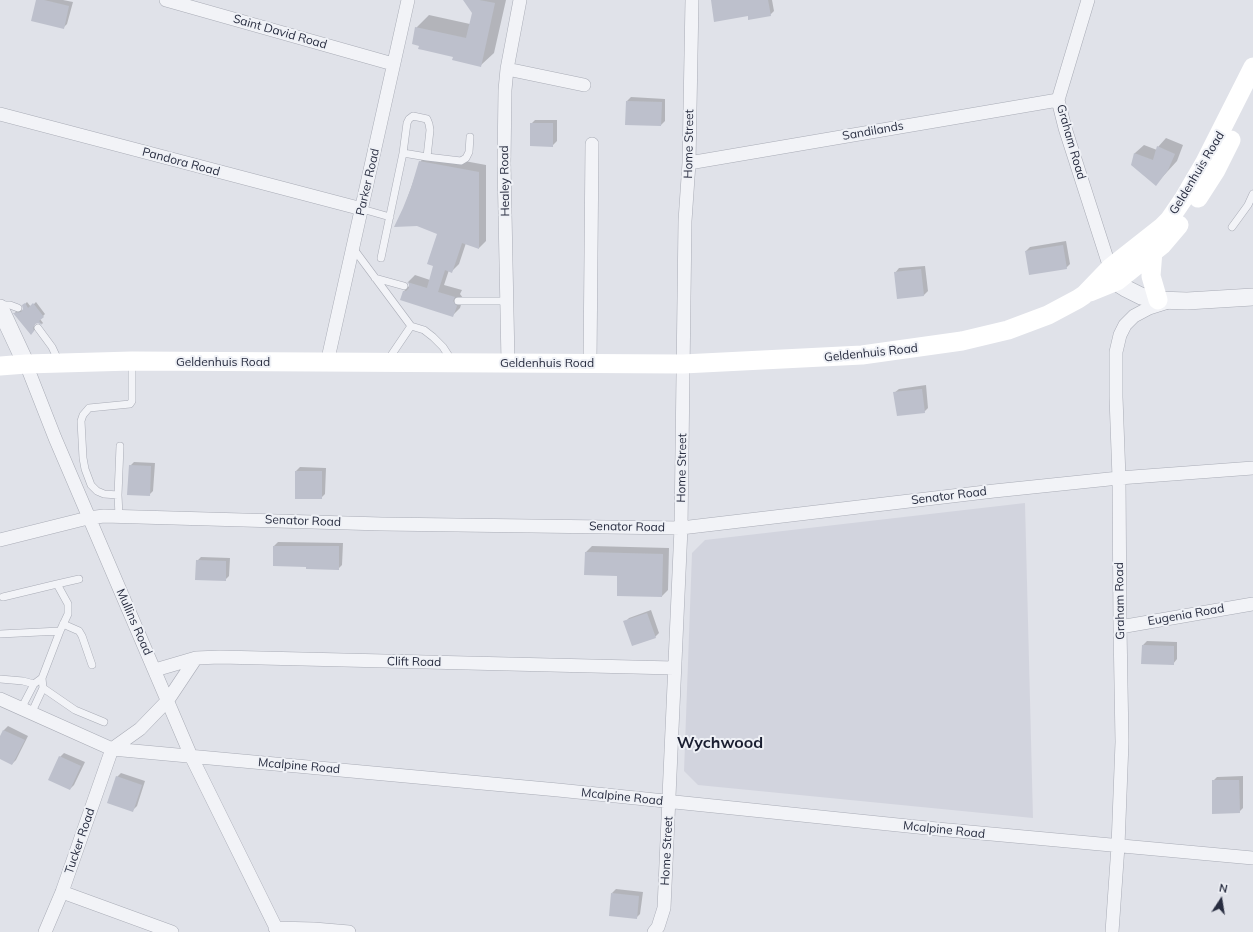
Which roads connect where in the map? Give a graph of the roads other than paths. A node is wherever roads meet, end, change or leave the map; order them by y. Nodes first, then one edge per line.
1 (166, 0) edge
2 (408, 0) edge
3 (520, 0) edge
4 (692, 0) edge
5 (1088, 0) edge
6 (393, 64) junction
7 (507, 69) junction
8 (1252, 70) edge
9 (584, 85) dead end
10 (1253, 91) edge
11 (1058, 100) junction
12 (0, 114) edge
13 (470, 136) dead end
14 (592, 144) dead end
15 (403, 153) junction
16 (427, 157) junction
17 (689, 163) junction
18 (1253, 194) edge
19 (1189, 200) junction
20 (362, 209) junction
21 (390, 216) junction
22 (1232, 227) dead end
23 (353, 247) junction
24 (1153, 251) junction
25 (381, 258) dead end
26 (1113, 275) junction
27 (375, 278) junction
28 (404, 286) dead end
29 (1253, 297) edge
30 (1165, 300) junction
31 (458, 301) dead end
32 (507, 301) junction
33 (0, 305) edge
34 (0, 308) edge
35 (18, 308) dead end
36 (411, 326) junction
37 (38, 328) dead end
38 (132, 362) junction
39 (508, 362) junction
40 (60, 363) junction
41 (327, 363) junction
42 (386, 363) junction
43 (453, 363) junction
44 (26, 364) junction
45 (590, 364) junction
46 (683, 364) junction
47 (0, 366) edge
48 (120, 446) dead end
49 (1253, 468) edge
50 (1119, 478) junction
51 (118, 496) junction
52 (119, 516) junction
53 (88, 518) junction
54 (681, 528) junction
55 (0, 540) edge
56 (79, 578) dead end
57 (56, 584) junction
58 (3, 597) dead end
59 (1253, 604) edge
60 (62, 627) junction
61 (1120, 627) junction
62 (0, 634) edge
63 (196, 658) junction
64 (92, 665) dead end
65 (674, 668) junction
66 (155, 670) junction
67 (0, 678) edge
68 (42, 678) junction
69 (34, 684) junction
70 (43, 688) junction
71 (0, 699) edge
72 (168, 700) junction
73 (26, 711) junction
74 (104, 722) dead end
75 (112, 749) junction
76 (191, 756) junction
77 (670, 803) junction
78 (1118, 846) junction
79 (1253, 858) edge
80 (62, 892) junction
81 (276, 930) edge
82 (46, 932) edge
83 (172, 932) edge
84 (349, 932) edge
85 (654, 932) edge
86 (1112, 932) edge

1 - 6 street, Saint David Road
2 - 6 street, Parker Road
3 - 7 street, Healey Road
4 - 17 street, Home Street
5 - 11 street, Graham Road
6 - 20 street, Parker Road
7 - 9 street
7 - 32 street, Healey Road
8 - 19 main road, Geldenhuis Road
10 - 19 main road, Geldenhuis Road
11 - 17 street, Sandilands
11 - 26 street, Graham Road
12 - 20 street, Pandora Road
13 - 16 lane
14 - 45 street
15 - 16 lane
15 - 16 lane
15 - 21 lane
17 - 46 street, Home Street
18 - 22 lane
19 - 24 main road, Geldenhuis Road
19 - 26 main road, Geldenhuis Road
20 - 21 lane
20 - 23 street, Parker Road
21 - 25 lane
23 - 27 lane
23 - 41 street, Parker Road
24 - 26 main road, Geldenhuis Road
24 - 30 main road
26 - 30 street
26 - 46 main road, Geldenhuis Road
27 - 28 lane
27 - 36 lane
29 - 30 street
30 - 50 street, Graham Road
31 - 32 lane
32 - 39 street, Healey Road
33 - 35 lane
34 - 44 street, Mullins Road
36 - 42 lane
36 - 43 lane
37 - 40 lane
38 - 40 main road, Geldenhuis Road
38 - 41 main road, Geldenhuis Road
38 - 51 lane
39 - 43 main road, Geldenhuis Road
39 - 45 main road, Geldenhuis Road
40 - 44 main road, Geldenhuis Road
41 - 42 main road, Geldenhuis Road
42 - 43 main road, Geldenhuis Road
44 - 47 main road, Geldenhuis Road
44 - 53 street, Mullins Road
45 - 46 main road, Geldenhuis Road
46 - 54 street, Home Street
48 - 51 lane
49 - 50 street, Senator Road
50 - 54 street, Senator Road
50 - 61 street, Graham Road
51 - 52 lane
52 - 53 street, Senator Road
52 - 54 street, Senator Road
53 - 55 street, Senator Road
53 - 66 street, Mullins Road
54 - 65 street, Home Street
56 - 57 lane
57 - 58 lane
57 - 60 lane
59 - 61 street, Eugenia Road
60 - 62 lane
60 - 64 lane
60 - 68 lane
61 - 78 street, Graham Road
63 - 65 street, Clift Road
63 - 66 street, Clift Road
63 - 72 street
65 - 77 street, Home Street
66 - 72 street, Mullins Road
67 - 69 lane
68 - 69 lane
68 - 70 lane
69 - 73 lane
70 - 73 lane
70 - 74 lane
71 - 73 street, Mcalpine Road
72 - 75 street
72 - 76 street, Mullins Road
73 - 75 street, Mcalpine Road
75 - 76 street, Mcalpine Road
75 - 80 street, Tucker Road
76 - 77 street, Mcalpine Road
76 - 81 street, Mullins Road
77 - 78 street, Mcalpine Road
77 - 85 street, Home Street
78 - 79 street, Mcalpine Road
78 - 86 street, Graham Road
80 - 82 street, Tucker Road
80 - 83 street
81 - 84 street

